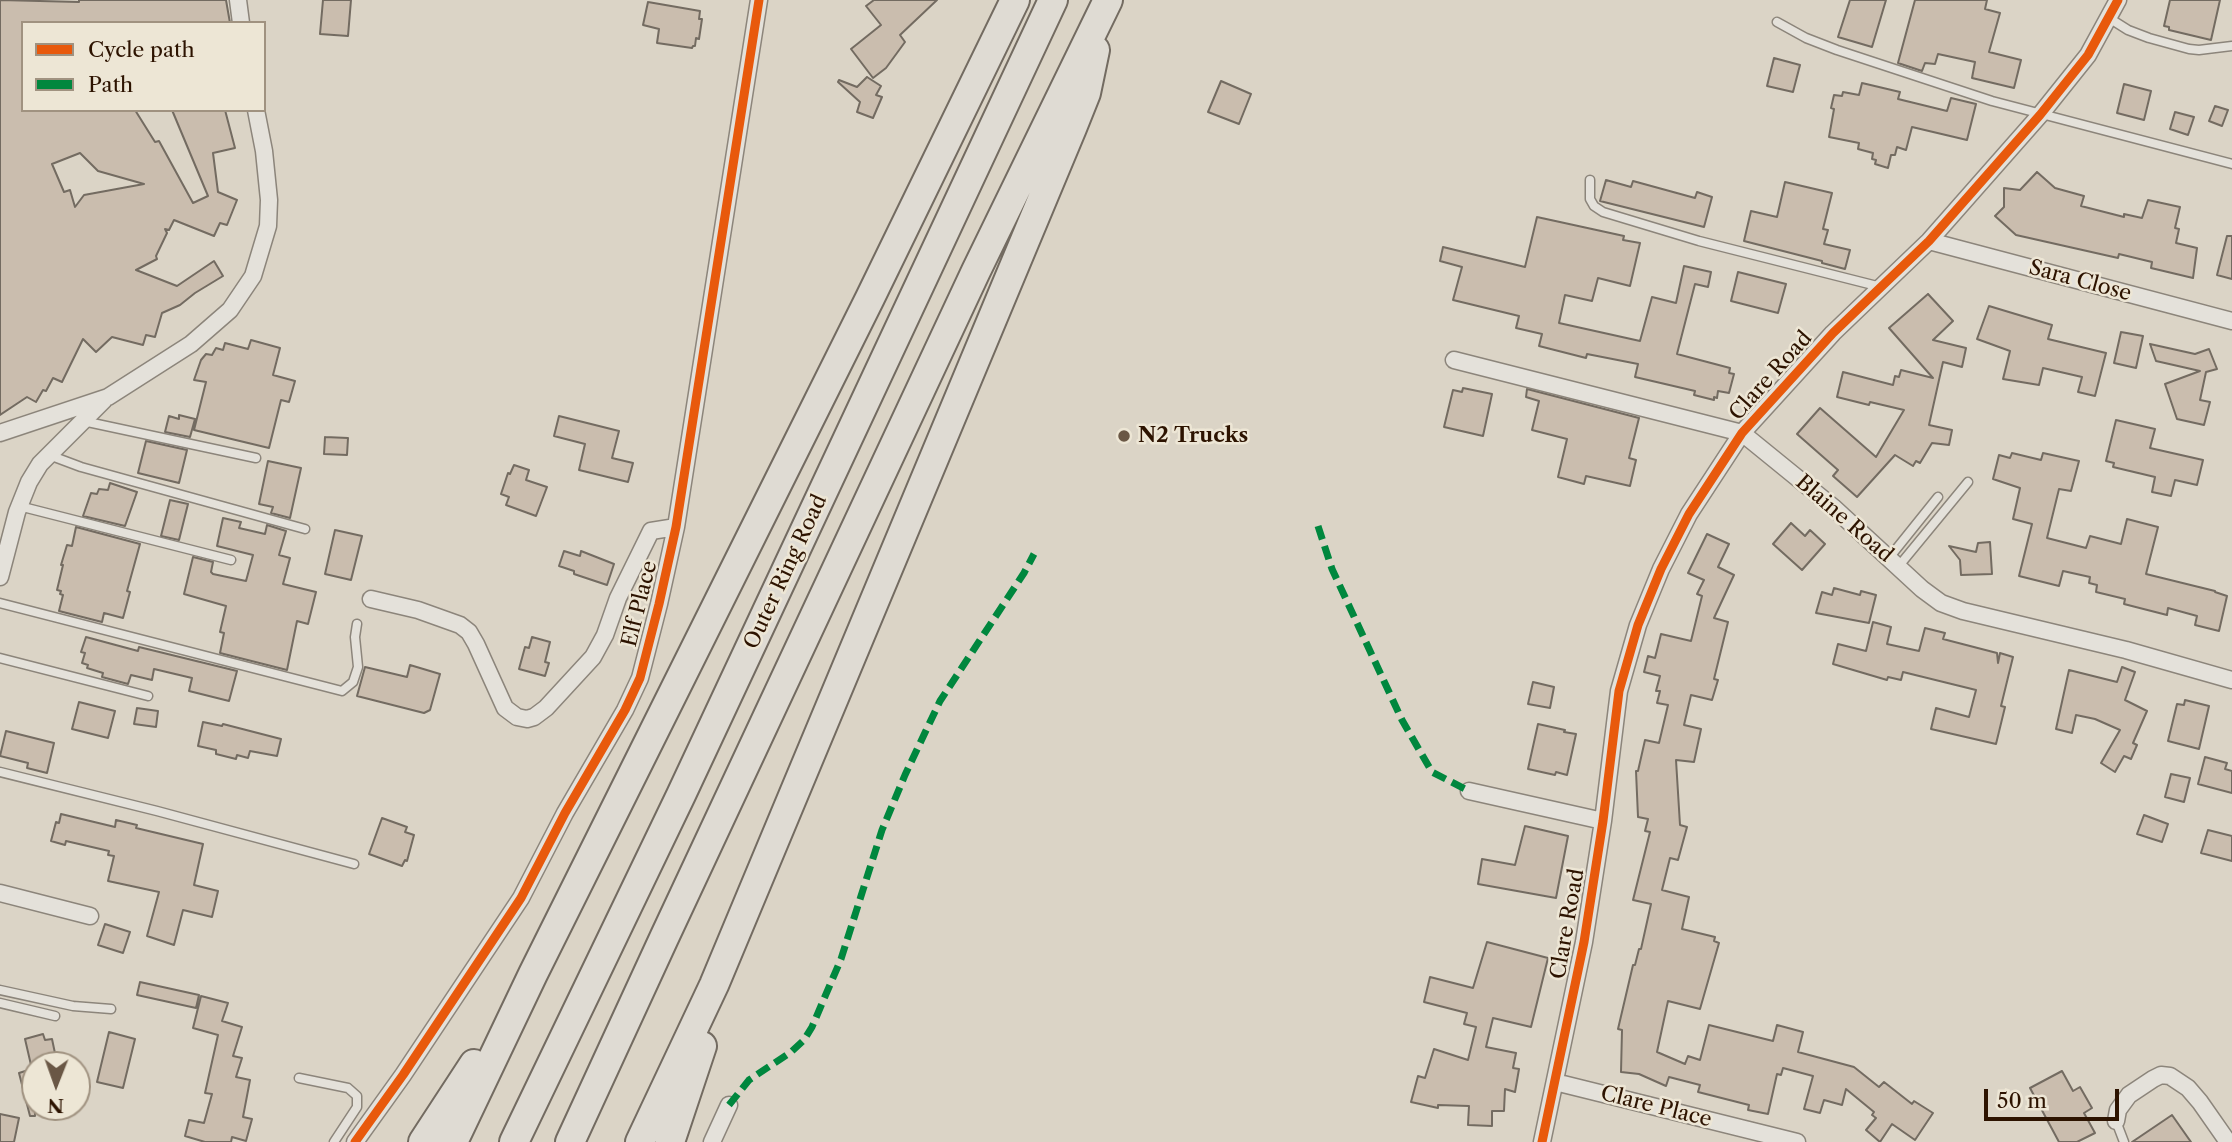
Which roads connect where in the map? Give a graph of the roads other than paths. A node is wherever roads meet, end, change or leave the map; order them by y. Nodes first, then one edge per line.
1 (238, 0) edge
2 (759, 0) edge
3 (1014, 0) edge
4 (1053, 0) edge
5 (2118, 0) edge
6 (1106, 3) edge
7 (2109, 18) junction
8 (241, 21) edge
9 (1777, 22) dead end
10 (2232, 46) edge
11 (256, 112) edge
12 (2040, 116) junction
13 (2232, 164) edge
14 (1590, 180) dead end
15 (1928, 241) junction
16 (1881, 287) junction
17 (2232, 321) edge
18 (1454, 360) dead end
19 (108, 397) junction
20 (83, 421) junction
21 (0, 432) edge
22 (1742, 433) junction
23 (49, 455) junction
24 (256, 458) dead end
25 (1968, 482) dead end
26 (1938, 496) dead end
27 (19, 506) junction
28 (676, 527) junction
29 (304, 529) dead end
30 (231, 561) dead end
31 (1894, 562) junction
32 (0, 577) edge
33 (370, 600) dead end
34 (0, 603) edge
35 (357, 624) dead end
36 (0, 658) edge
37 (2232, 680) edge
38 (148, 696) dead end
39 (0, 772) edge
40 (1469, 791) dead end
41 (1604, 821) junction
42 (354, 864) dead end
43 (0, 893) edge
44 (90, 916) dead end
45 (714, 985) junction
46 (0, 990) edge
47 (0, 1003) edge
48 (111, 1009) dead end
49 (55, 1016) dead end
50 (299, 1078) dead end
51 (1555, 1082) junction
52 (729, 1105) dead end
53 (2116, 1121) joint
54 (343, 1128) junction
55 (432, 1137) edge
56 (357, 1139) edge
57 (334, 1142) edge
58 (514, 1142) edge
59 (570, 1142) edge
60 (640, 1142) edge
61 (670, 1142) edge
62 (712, 1142) edge
63 (1542, 1142) edge
64 (1797, 1142) edge
65 (2124, 1142) edge
66 (2228, 1142) edge

1 - 8 street
2 - 28 street, Elf Place
3 - 55 highway
4 - 58 highway, Outer Ring Road
5 - 7 street, Clare Road
6 - 45 highway
6 - 59 highway
7 - 10 lane
7 - 12 street, Clare Road
9 - 12 lane
11 - 19 street
12 - 13 lane
12 - 15 street, Clare Road
14 - 16 lane
15 - 16 street, Clare Road
15 - 17 street, Sara Close
16 - 22 street, Clare Road
18 - 22 street, Blaine Road
19 - 20 street
19 - 21 street
20 - 23 street
20 - 24 lane
22 - 31 street, Blaine Road
22 - 41 street, Clare Road
23 - 27 street
23 - 29 lane
25 - 31 lane
26 - 31 lane
27 - 30 lane
27 - 32 street
28 - 33 street
28 - 56 street, Elf Place
31 - 37 street, Blaine Road
34 - 35 lane
36 - 38 lane
39 - 42 lane
40 - 41 street
41 - 51 street, Clare Road
43 - 44 street
45 - 60 highway
45 - 61 highway
46 - 48 lane
47 - 49 lane
50 - 54 lane
51 - 63 street, Clare Road
51 - 64 street, Clare Place
52 - 62 street
53 - 65 lane
53 - 66 street
54 - 56 lane
54 - 57 lane

